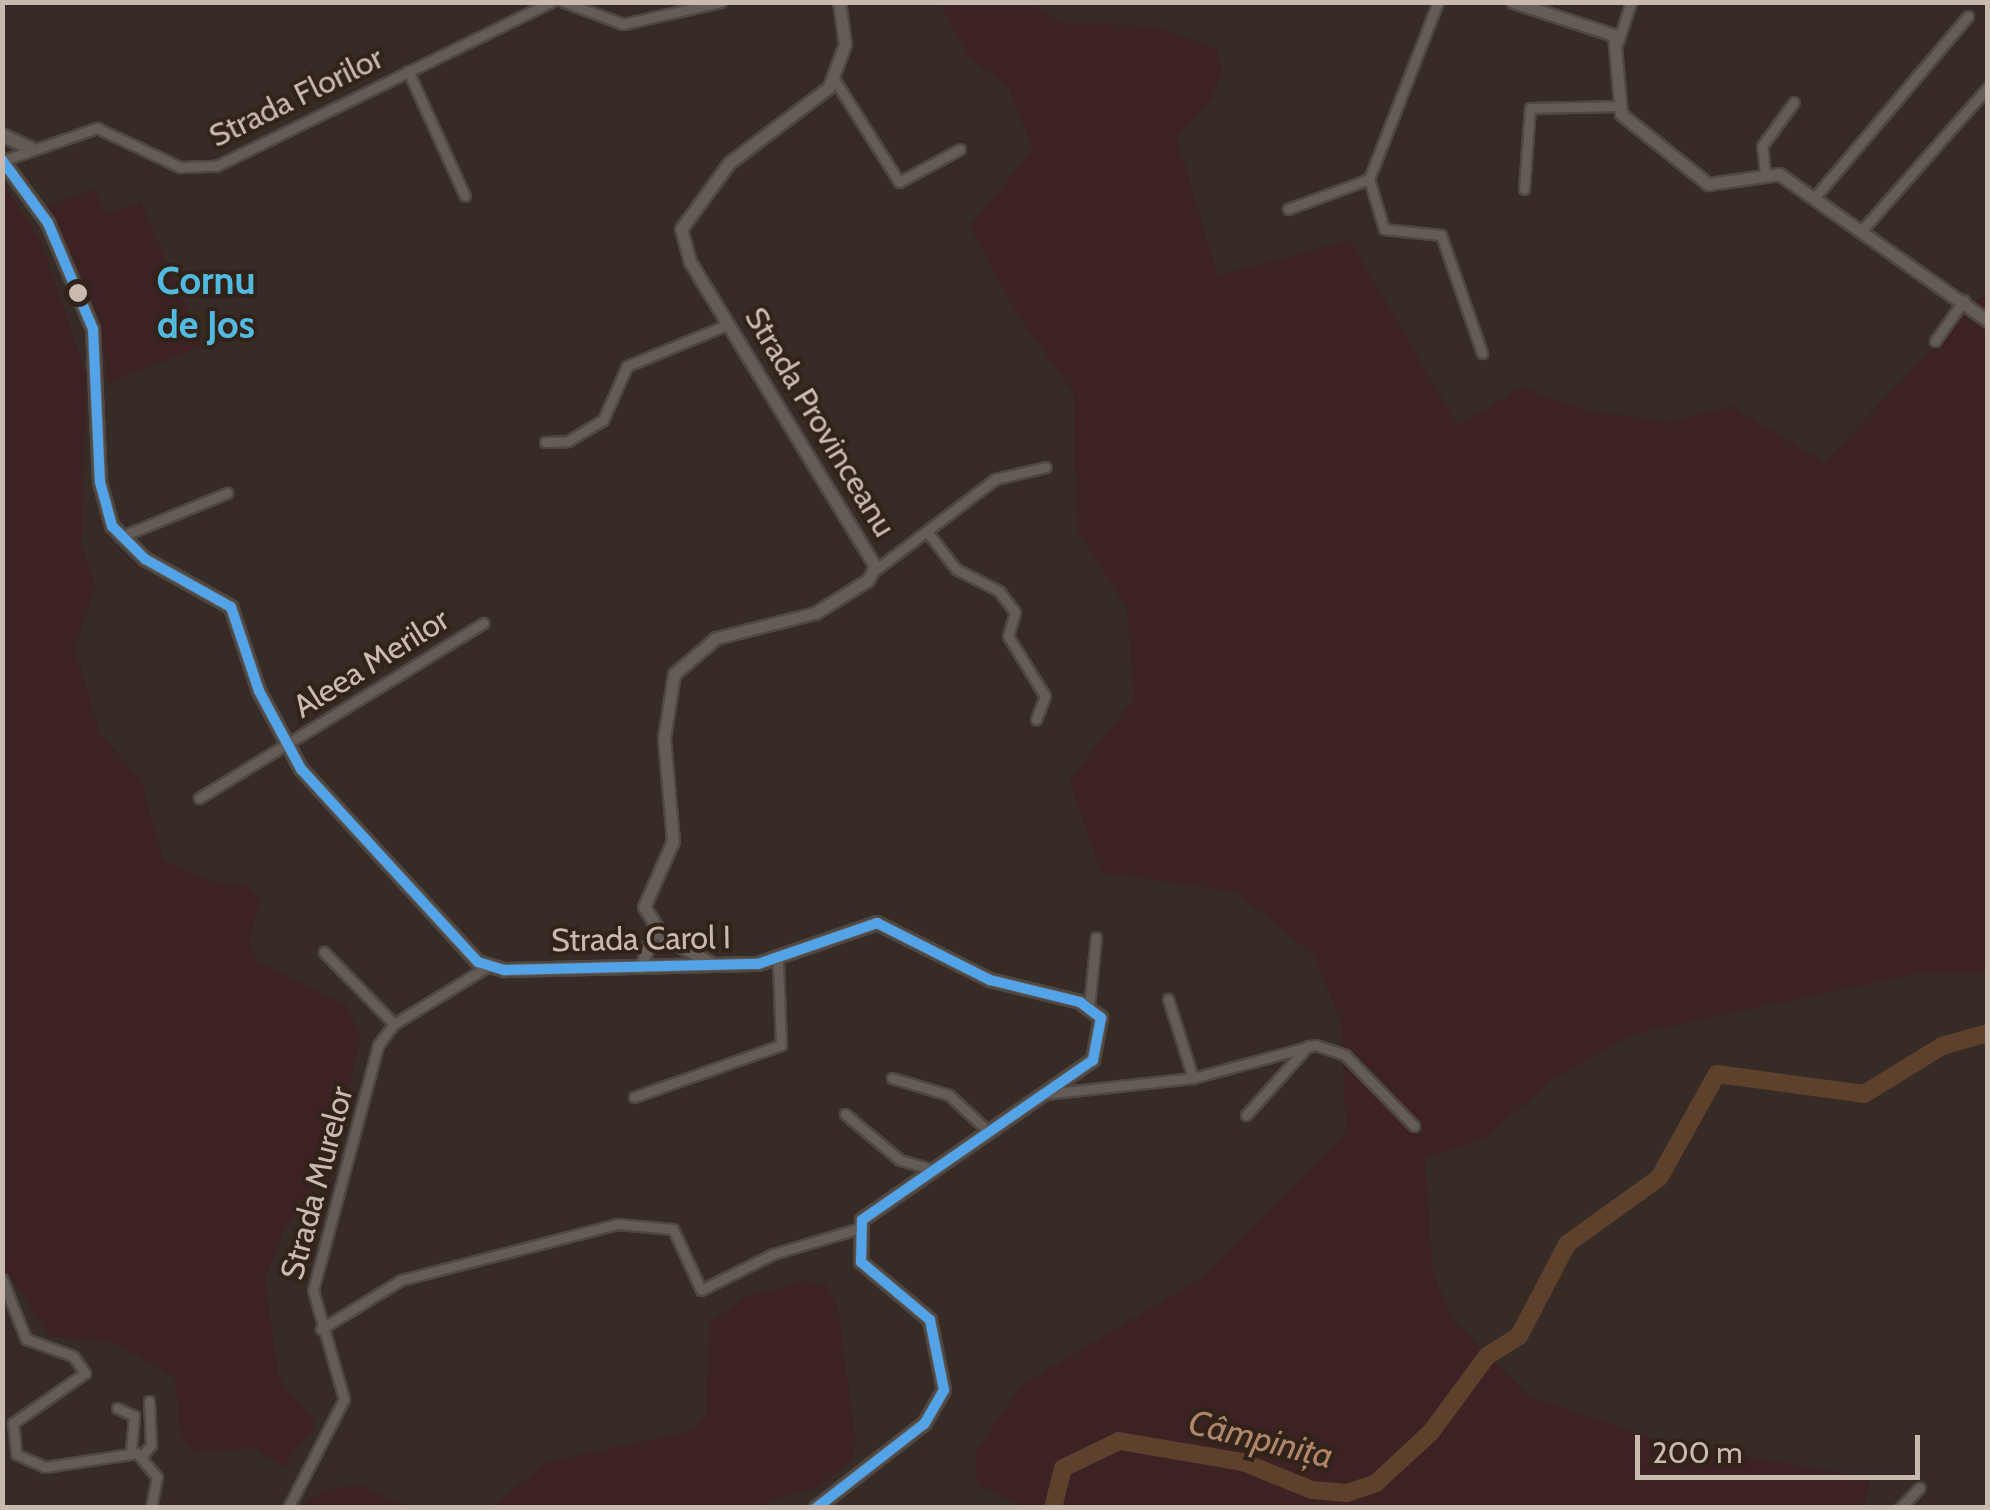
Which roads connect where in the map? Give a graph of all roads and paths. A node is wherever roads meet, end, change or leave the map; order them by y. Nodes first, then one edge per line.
1 (551, 2) edge
2 (721, 2) edge
3 (839, 2) edge
4 (1438, 2) edge
5 (1513, 2) edge
6 (1630, 2) edge
7 (569, 3) edge
8 (1968, 16) dead end
9 (1618, 42) junction
10 (408, 70) junction
11 (834, 80) junction
12 (1988, 87) edge
13 (1794, 102) dead end
14 (1618, 106) junction
15 (2, 135) edge
16 (32, 149) junction
17 (960, 149) dead end
18 (3, 161) edge
19 (1765, 173) junction
20 (1370, 179) junction
21 (1524, 189) dead end
22 (465, 196) dead end
23 (1815, 197) junction
24 (1288, 209) dead end
25 (1864, 229) junction
26 (1964, 300) junction
27 (1988, 321) edge
28 (729, 324) junction
29 (1935, 341) dead end
30 (1482, 353) dead end
31 (545, 442) dead end
32 (1046, 467) dead end
33 (228, 493) dead end
34 (928, 533) junction
35 (120, 537) junction
36 (874, 571) junction
37 (483, 623) dead end
38 (1036, 719) dead end
39 (286, 746) junction
40 (200, 798) dead end
41 (654, 929) junction
42 (1096, 936) dead end
43 (324, 952) dead end
44 (778, 962) junction
45 (714, 965) junction
46 (641, 967) junction
47 (487, 968) junction
48 (1168, 999) dead end
49 (1090, 1006) junction
50 (394, 1024) junction
51 (1308, 1046) junction
52 (892, 1078) dead end
53 (1193, 1078) junction
54 (1042, 1094) junction
55 (634, 1097) dead end
56 (845, 1114) dead end
57 (1246, 1114) dead end
58 (1414, 1126) dead end
59 (987, 1130) junction
60 (931, 1168) junction
61 (857, 1230) junction
62 (2, 1279) edge
63 (321, 1329) junction
64 (150, 1401) dead end
65 (117, 1408) dead end
66 (136, 1454) junction
67 (1919, 1488) dead end
68 (150, 1508) edge
69 (288, 1508) edge
70 (816, 1508) edge
71 (1900, 1508) edge

1 - 10 street, Strada Florilor
2 - 7 street
3 - 11 street
4 - 20 street
5 - 9 street
6 - 9 street
8 - 23 street
9 - 14 street
10 - 16 street, Strada Florilor
10 - 22 street
11 - 17 street
11 - 28 street, Strada Provinceanu
12 - 25 street
13 - 19 street
14 - 19 street
14 - 21 street
15 - 16 main road
16 - 18 street, Strada Florilor
18 - 35 main road
19 - 23 street
20 - 24 street
20 - 30 street
23 - 25 street
25 - 26 street
26 - 27 street
26 - 29 street
28 - 31 street
28 - 36 street, Strada Provinceanu
32 - 34 street
33 - 35 street
34 - 36 street
34 - 38 street
35 - 39 main road
36 - 41 street, Strada Provinceanu
37 - 39 street, Aleea Merilor
39 - 40 street, Aleea Merilor
39 - 47 main road
41 - 45 street
41 - 46 street, Strada Provinceanu
42 - 49 street
43 - 50 street
44 - 45 main road, Strada Carol I
44 - 49 main road, Strada Carol I
44 - 55 street
45 - 46 main road, Strada Carol I
46 - 47 main road, Strada Carol I
47 - 50 street
48 - 53 street
49 - 54 main road
50 - 63 street, Strada Murelor
51 - 53 street
51 - 57 street
51 - 58 street
52 - 59 street
53 - 54 street
54 - 59 main road
56 - 60 street
59 - 60 main road
60 - 61 main road
61 - 63 street
61 - 70 main road
62 - 66 street
63 - 69 street, Strada Murelor
64 - 66 street
65 - 66 street
66 - 68 street
67 - 71 street

